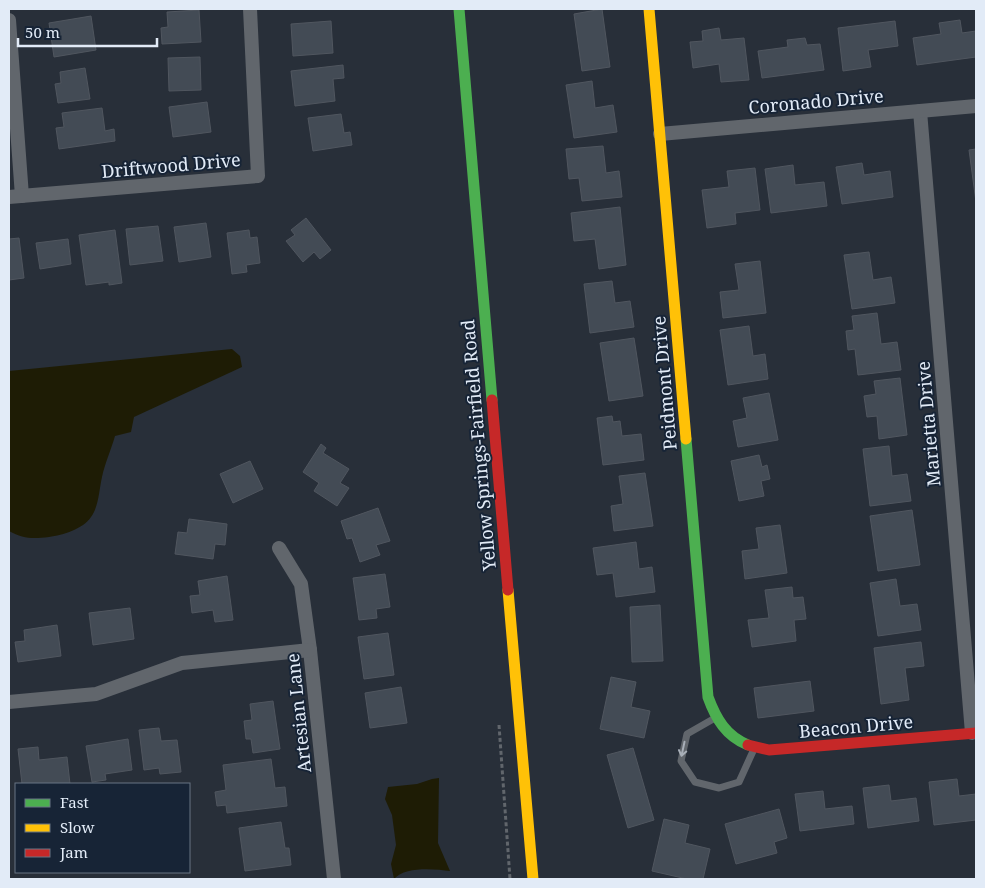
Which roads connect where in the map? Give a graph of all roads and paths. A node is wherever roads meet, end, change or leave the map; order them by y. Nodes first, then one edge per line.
1 (250, 9) edge
2 (459, 9) edge
3 (649, 9) edge
4 (9, 20) edge
5 (976, 106) edge
6 (920, 111) junction
7 (660, 134) junction
8 (15, 196) edge
9 (279, 548) dead end
10 (310, 650) junction
11 (9, 702) edge
12 (716, 718) junction
13 (974, 733) edge
14 (740, 743) joint
15 (754, 748) junction
16 (334, 879) edge
17 (533, 879) edge

1 - 8 street, Driftwood Drive
2 - 17 street, Yellow Springs-Fairfield Road
3 - 7 street, Peidmont Drive
4 - 8 street
5 - 6 street, Coronado Drive
6 - 7 street, Coronado Drive
6 - 13 street, Marietta Drive
7 - 12 street, Peidmont Drive
9 - 10 street, Artesian Lane
10 - 11 street
10 - 16 street, Artesian Lane
12 - 14 street, Peidmont Drive
12 -> 15 lane
13 - 15 street, Beacon Drive
14 - 15 street, Beacon Drive

